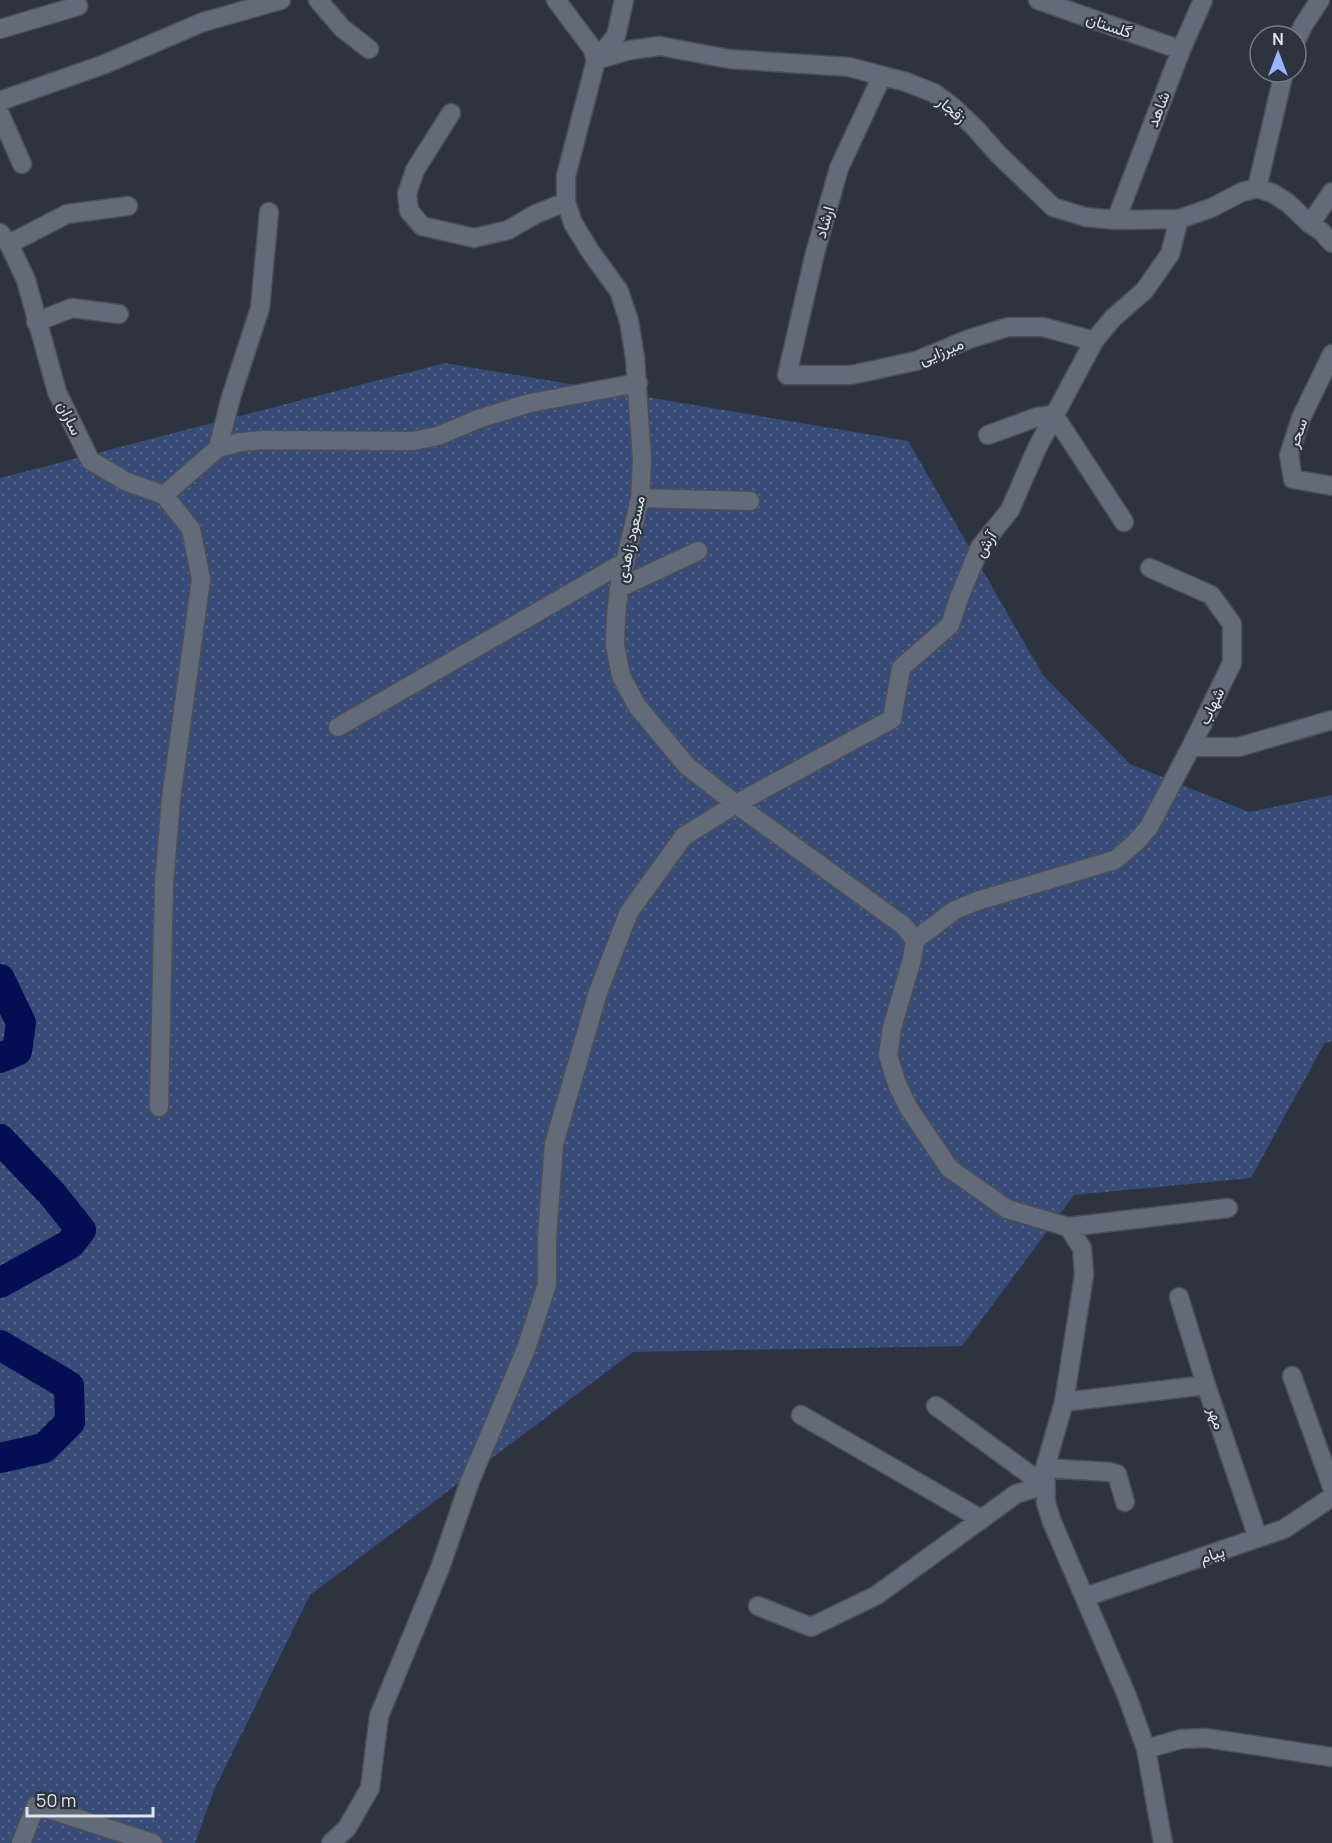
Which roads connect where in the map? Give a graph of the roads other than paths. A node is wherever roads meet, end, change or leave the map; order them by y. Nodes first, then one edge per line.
1 (281, 0) edge
2 (318, 0) edge
3 (556, 0) edge
4 (624, 0) edge
5 (1038, 0) edge
6 (1203, 0) edge
7 (1320, 0) edge
8 (78, 6) dead end
9 (1304, 24) edge
10 (0, 29) edge
11 (369, 49) dead end
12 (1181, 50) junction
13 (596, 60) junction
14 (882, 76) junction
15 (1282, 84) edge
16 (0, 101) edge
17 (451, 113) dead end
18 (0, 114) edge
19 (22, 164) dead end
20 (1265, 191) junction
21 (1332, 192) edge
22 (566, 202) junction
23 (128, 206) dead end
24 (269, 212) dead end
25 (1179, 219) junction
26 (1116, 220) junction
27 (1310, 224) junction
28 (5, 238) edge
29 (1332, 243) edge
30 (119, 314) dead end
31 (36, 322) junction
32 (1094, 341) junction
33 (1332, 354) edge
34 (786, 375) joint
35 (638, 383) junction
36 (1054, 415) junction
37 (988, 435) dead end
38 (218, 448) junction
39 (1332, 486) edge
40 (164, 495) junction
41 (640, 498) junction
42 (750, 501) dead end
43 (1124, 522) dead end
44 (698, 551) dead end
45 (626, 561) junction
46 (1150, 568) dead end
47 (619, 588) junction
48 (1332, 720) edge
49 (338, 727) dead end
50 (1191, 747) junction
51 (736, 804) junction
52 (915, 940) junction
53 (159, 1107) dead end
54 (1228, 1208) dead end
55 (1068, 1227) junction
56 (1179, 1297) dead end
57 (1292, 1376) dead end
58 (1206, 1385) junction
59 (1064, 1402) junction
60 (936, 1406) dead end
61 (801, 1415) dead end
62 (1045, 1476) junction
63 (1332, 1487) edge
64 (1332, 1497) edge
65 (1125, 1502) dead end
66 (981, 1519) junction
67 (1258, 1538) junction
68 (1085, 1597) junction
69 (758, 1606) dead end
70 (1146, 1749) junction
71 (1332, 1757) edge
72 (21, 1843) edge
73 (153, 1843) edge
74 (331, 1843) edge
75 (1163, 1843) edge

1 - 16 street
2 - 11 street
3 - 13 street
4 - 13 street
5 - 12 street, گلستان
6 - 12 street, شاهد
7 - 9 street
8 - 10 street
12 - 26 street, شاهد
13 - 14 street, زقجار
13 - 22 street, مسعود زاهدی
14 - 26 street, زقجار
14 - 34 street, ارشاد
15 - 20 street
17 - 22 street
18 - 19 street
20 - 25 street, زقجار
20 - 27 street
21 - 27 street
22 - 35 street, مسعود زاهدی
23 - 28 street
24 - 38 street
25 - 26 street, زقجار
25 - 32 street, آرش
27 - 29 street
28 - 31 street, ساران
30 - 31 street
31 - 40 street, ساران
32 - 34 street, میرزایی
32 - 36 street, آرش
33 - 39 street, سحر
35 - 38 street
35 - 41 street, مسعود زاهدی
36 - 37 street
36 - 43 street
36 - 51 street, آرش
38 - 40 street
40 - 53 street
41 - 42 street
41 - 45 street, مسعود زاهدی
44 - 47 street
45 - 47 street, مسعود زاهدی
45 - 49 street
46 - 50 street, شهاب
47 - 51 street, مسعود زاهدی
48 - 50 street, شهاب
50 - 52 street
51 - 52 street, مسعود زاهدی
51 - 74 street
52 - 55 street
54 - 55 street
55 - 59 street
56 - 58 street, مهر
57 - 63 street
58 - 59 street
58 - 67 street, مهر
59 - 62 street
60 - 62 street
61 - 66 street
62 - 65 street
62 - 66 street
62 - 68 street
64 - 67 street, پیام
66 - 69 street
67 - 68 street, پیام
68 - 70 street
70 - 71 street
70 - 75 street
72 - 73 street

